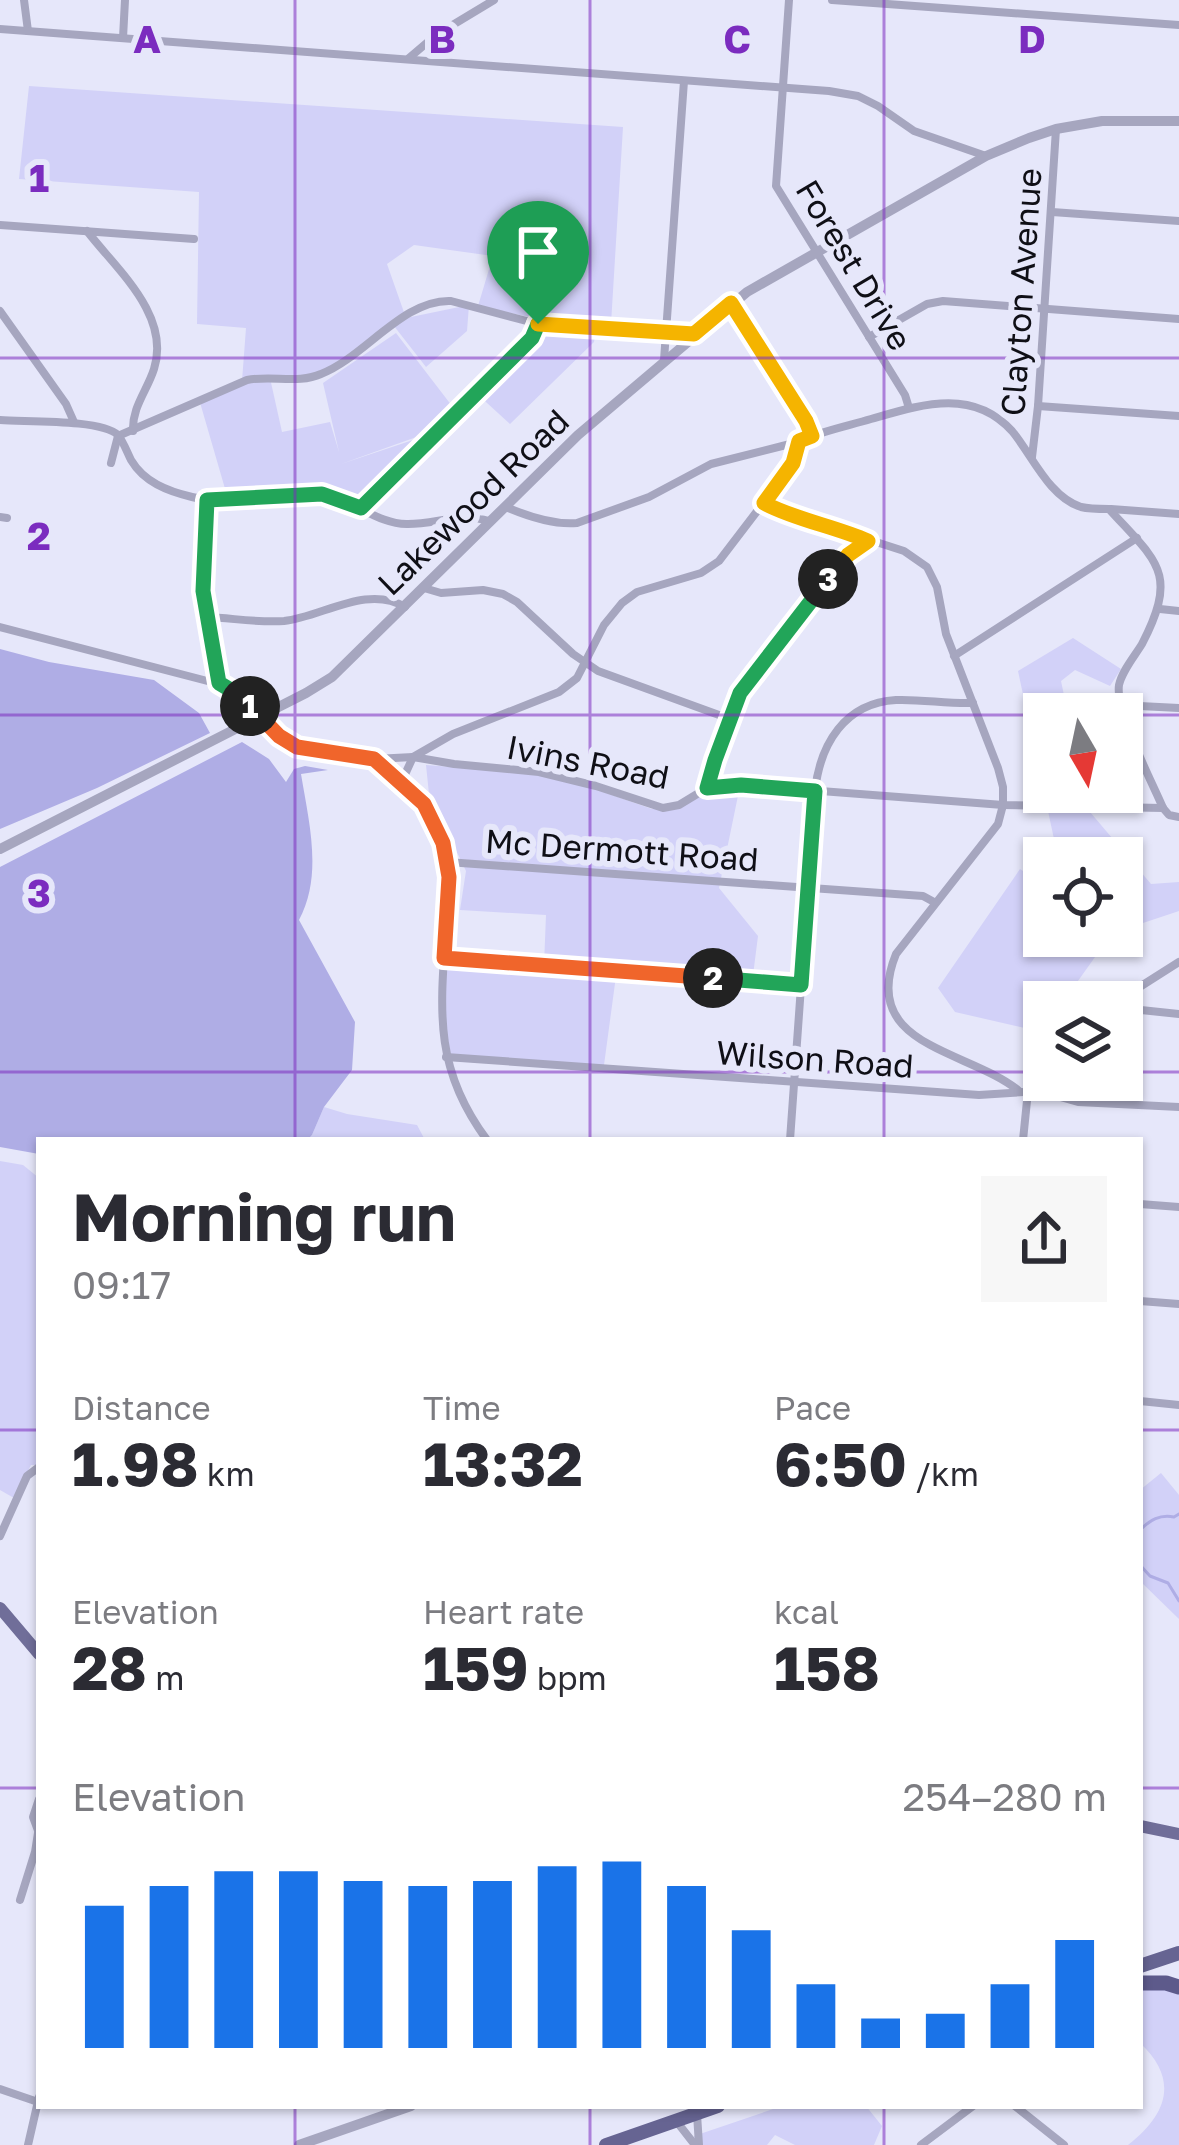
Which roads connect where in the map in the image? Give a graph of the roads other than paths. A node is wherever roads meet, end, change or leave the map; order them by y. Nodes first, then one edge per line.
1 (25, 0) edge
2 (125, 0) edge
3 (494, 0) edge
4 (788, 0) edge
5 (832, 0) edge
6 (1179, 25) edge
7 (0, 28) edge
8 (28, 31) junction
9 (123, 38) junction
10 (408, 59) junction
11 (684, 80) junction
12 (781, 88) junction
13 (1179, 122) edge
14 (1056, 129) junction
15 (986, 156) junction
16 (1052, 212) junction
17 (1179, 221) edge
18 (0, 225) edge
19 (87, 232) junction
20 (194, 239) dead end
21 (816, 253) junction
22 (731, 303) junction
23 (1045, 309) junction
24 (1, 315) edge
25 (1179, 319) edge
26 (538, 324) junction
27 (666, 332) junction
28 (694, 334) junction
29 (869, 338) junction
30 (664, 361) junction
31 (1038, 406) junction
32 (909, 408) junction
33 (1179, 416) edge
34 (0, 420) edge
35 (74, 422) junction
36 (133, 430) junction
37 (118, 436) junction
38 (812, 436) junction
39 (799, 441) junction
40 (1032, 459) junction
41 (111, 463) dead end
42 (207, 500) junction
43 (764, 503) junction
44 (506, 507) junction
45 (361, 508) junction
46 (1109, 509) junction
47 (1179, 514) edge
48 (491, 522) junction
49 (1137, 538) junction
50 (868, 541) junction
51 (424, 588) junction
52 (405, 607) junction
53 (1160, 609) junction
54 (1179, 611) edge
55 (207, 617) junction
56 (0, 627) edge
57 (954, 656) junction
58 (585, 663) junction
59 (219, 683) junction
60 (1120, 693) edge
61 (973, 703) junction
62 (1143, 706) edge
63 (1179, 708) edge
64 (260, 716) junction
65 (730, 719) junction
66 (413, 757) junction
67 (374, 759) junction
68 (1143, 760) edge
69 (401, 781) junction
70 (707, 788) junction
71 (815, 791) junction
72 (1003, 805) junction
73 (1163, 808) junction
74 (1179, 817) edge
75 (0, 849) edge
76 (447, 862) junction
77 (808, 887) junction
78 (935, 902) junction
79 (444, 958) junction
80 (1179, 962) edge
81 (801, 985) junction
82 (1143, 985) edge
83 (1143, 1008) edge
84 (1179, 1014) edge
85 (446, 1057) junction
86 (794, 1081) junction
87 (1023, 1088) edge
88 (1023, 1092) edge
89 (1028, 1101) edge
90 (1074, 1101) edge
91 (1179, 1108) edge
92 (485, 1137) edge
93 (790, 1137) edge
94 (1023, 1137) edge
95 (1143, 1204) edge
96 (1179, 1207) edge
97 (1143, 1301) edge
98 (1179, 1304) edge
99 (1143, 1401) edge
100 (1179, 1405) edge
101 (36, 1469) edge
102 (0, 1536) edge
103 (0, 1608) edge
104 (36, 1650) edge
105 (1143, 1827) edge
106 (1179, 1834) edge
107 (36, 1844) edge
108 (36, 1895) edge
109 (1178, 1953) edge
110 (1143, 1965) edge
111 (1143, 1983) edge
112 (1179, 1987) edge
113 (0, 2089) edge
114 (36, 2098) edge
115 (36, 2108) edge
116 (402, 2109) edge
117 (969, 2109) edge
118 (1019, 2109) edge
119 (693, 2110) edge
120 (672, 2113) edge
121 (28, 2145) edge
122 (299, 2145) edge
123 (606, 2145) edge
124 (697, 2145) edge
125 (921, 2145) edge
126 (1064, 2145) edge

1 - 8 street
2 - 9 street
3 - 10 street
4 - 12 street, Forest Drive
5 - 6 street
7 - 8 street
8 - 9 street
9 - 10 street
10 - 11 street
11 - 12 street
11 - 27 street
12 - 15 street
12 - 21 street, Forest Drive
13 - 14 street, Lakewood Road
14 - 15 street, Lakewood Road
14 - 16 street, Clayton Avenue
15 - 21 street, Lakewood Road
16 - 17 street
16 - 23 street, Clayton Avenue
18 - 19 street
19 - 20 street
19 - 36 street
21 - 22 street, Lakewood Road
21 - 29 street, Forest Drive
22 - 28 street, Lakewood Road
22 - 38 street
23 - 25 street
23 - 29 street
23 - 31 street, Clayton Avenue
24 - 35 street
26 - 27 street
26 - 36 street
26 - 45 street
27 - 28 street
27 - 30 street
28 - 30 street, Lakewood Road
29 - 32 street, Forest Drive
30 - 44 street, Lakewood Road
31 - 33 street
31 - 40 street, Clayton Avenue
32 - 38 street
32 - 40 street
34 - 35 street
35 - 37 street
36 - 37 street
37 - 41 street
37 - 42 street
38 - 39 street
39 - 43 street
39 - 44 street
40 - 46 street
42 - 45 street
42 - 55 street
43 - 50 street
43 - 58 street
44 - 48 street, Lakewood Road
45 - 48 street
46 - 47 street
46 - 49 street
48 - 51 street, Lakewood Road
49 - 53 street
49 - 57 street
50 - 57 street
50 - 65 street
51 - 52 street, Lakewood Road
51 - 58 street
52 - 55 street
52 - 64 street, Lakewood Road
53 - 54 street
53 - 60 street
55 - 59 street
56 - 59 street
57 - 61 street
58 - 65 street
58 - 66 street
59 - 64 street, Ivins Road
61 - 71 street
61 - 72 street
62 - 63 street
64 - 67 street, Ivins Road
64 - 75 street, Lakewood Road
65 - 70 street
66 - 67 street, Ivins Road
66 - 69 street
66 - 70 street, Ivins Road
67 - 69 street
68 - 73 street
69 - 76 street
70 - 71 street, Ivins Road
71 - 72 street, Ivins Road
71 - 77 street
72 - 73 street, Ivins Road
72 - 78 street
73 - 74 street
76 - 77 street, Mc Dermott Road
76 - 79 street
77 - 78 street, Mc Dermott Road
77 - 81 street
78 - 87 street
79 - 81 street
79 - 85 street
80 - 82 street
81 - 86 street
83 - 84 street
85 - 86 street, Wilson Road
85 - 92 street
86 - 88 street, Wilson Road
86 - 93 street
89 - 94 street
90 - 91 street, Wilson Road
95 - 96 street
97 - 98 street
99 - 100 street
101 - 102 street
103 - 104 main road
105 - 106 main road
107 - 108 street
109 - 110 highway
111 - 112 highway
113 - 114 street
115 - 121 street
116 - 122 street
117 - 125 street
118 - 126 street
119 - 120 highway
119 - 124 street
120 - 123 highway
120 - 124 street

